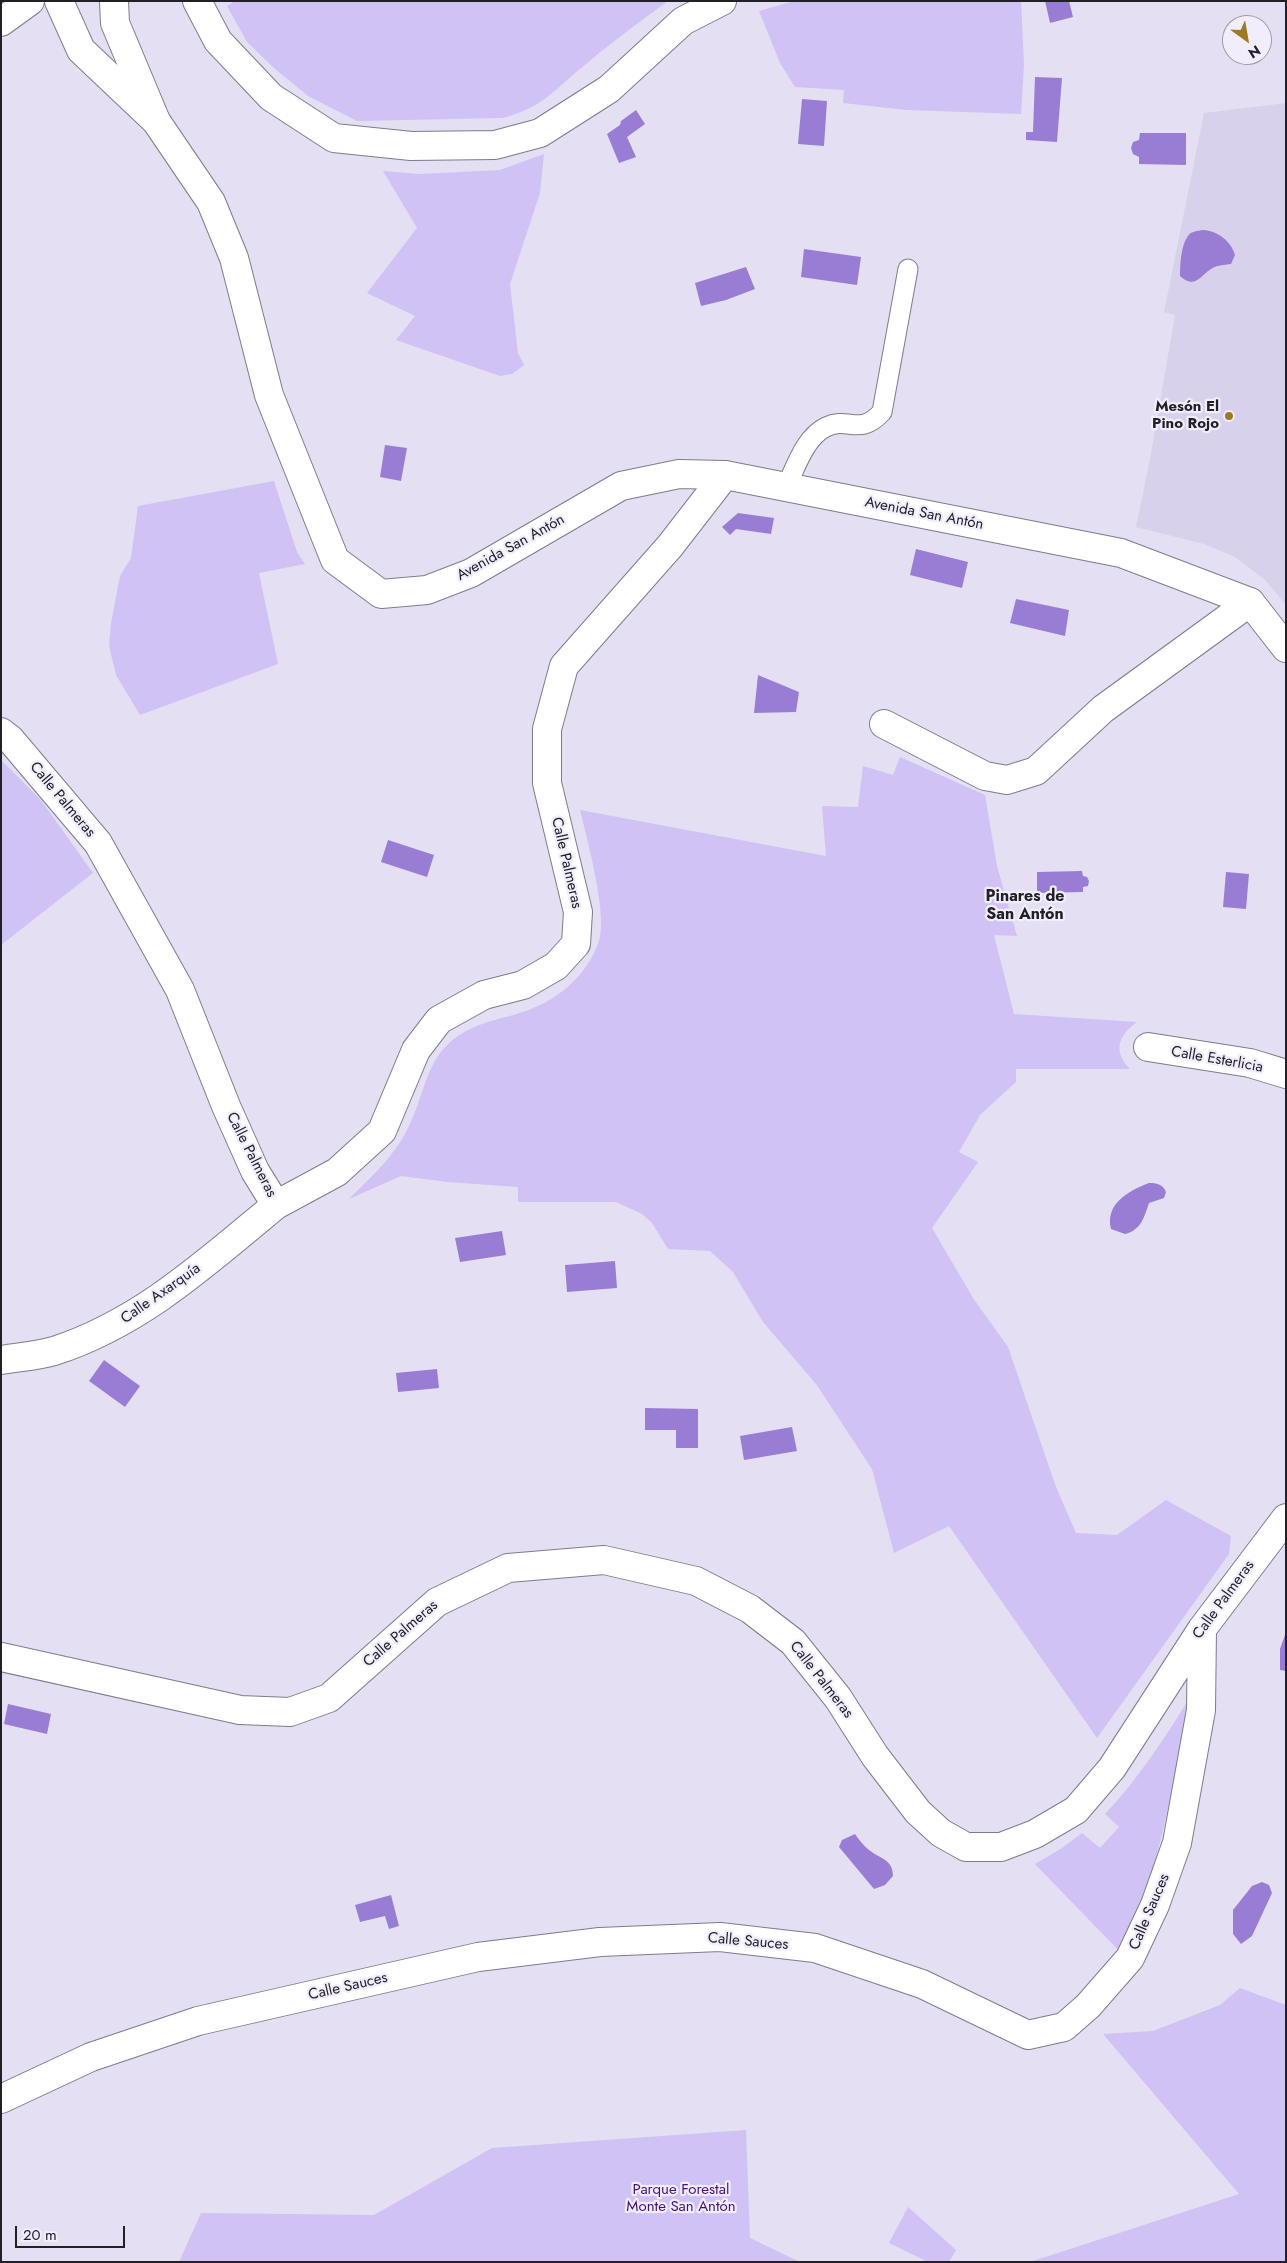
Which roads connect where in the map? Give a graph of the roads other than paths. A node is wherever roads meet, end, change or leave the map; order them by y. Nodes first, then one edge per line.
1 (30, 1) edge
2 (59, 1) edge
3 (114, 1) edge
4 (197, 1) edge
5 (722, 1) edge
6 (1, 22) edge
7 (156, 121) junction
8 (908, 269) dead end
9 (725, 475) junction
10 (786, 487) junction
11 (1250, 602) junction
12 (1286, 648) edge
13 (884, 724) dead end
14 (1, 732) edge
15 (1148, 1048) dead end
16 (1286, 1074) edge
17 (276, 1205) junction
18 (1, 1360) edge
19 (1286, 1518) edge
20 (1202, 1629) junction
21 (1, 1657) edge
22 (1, 2099) edge

1 - 6 street
2 - 7 street
3 - 7 street, Avenida San Antón
4 - 5 street
7 - 9 street, Avenida San Antón
8 - 10 lane
9 - 10 street, Avenida San Antón
9 - 17 street, Calle Palmeras
10 - 11 street, Avenida San Antón
11 - 12 street
11 - 13 street
14 - 17 street, Calle Palmeras
15 - 16 street, Calle Esterlicia
17 - 18 street, Calle Axarquía
19 - 20 street, Calle Palmeras
20 - 21 street, Calle Palmeras
20 - 22 street, Calle Sauces

